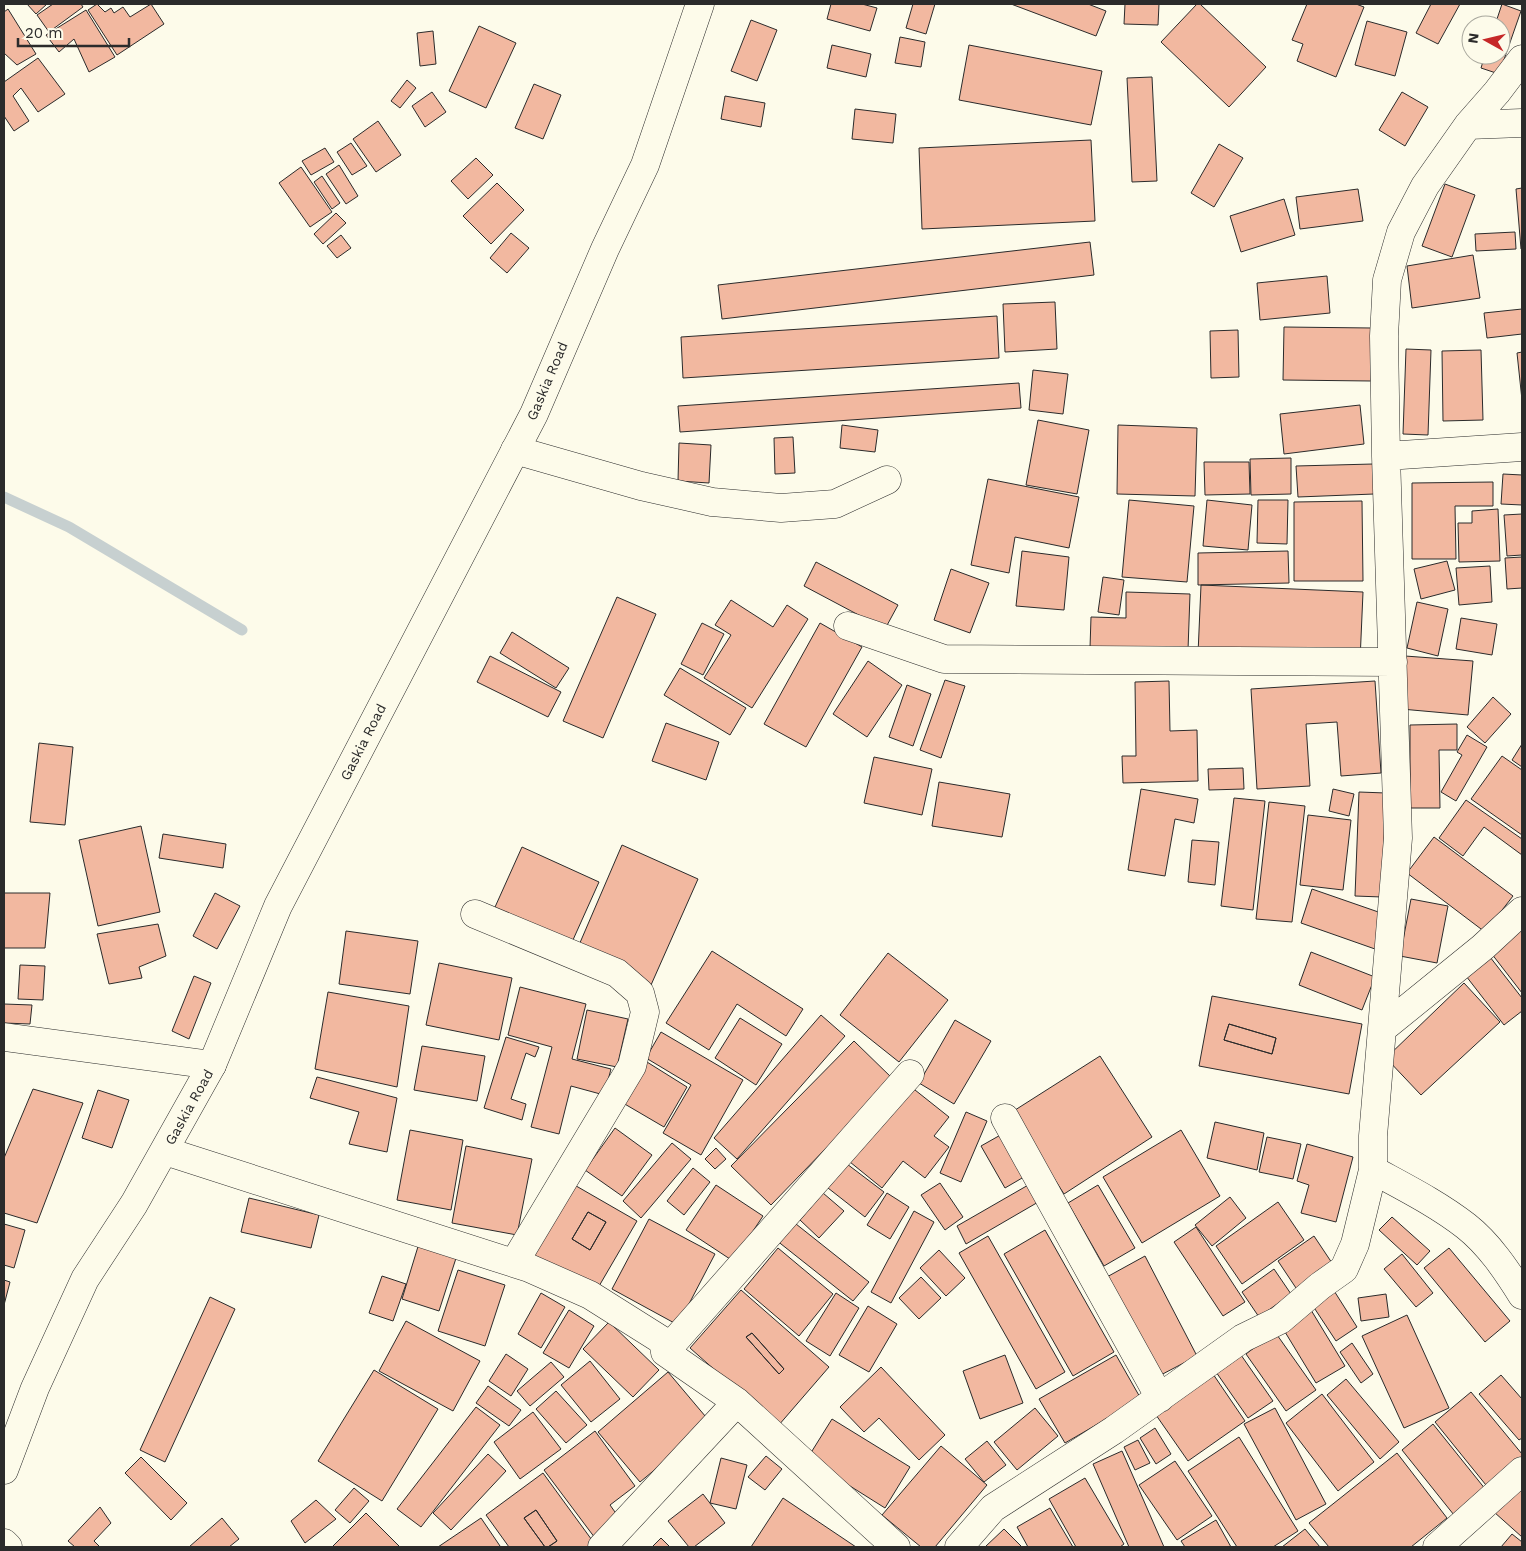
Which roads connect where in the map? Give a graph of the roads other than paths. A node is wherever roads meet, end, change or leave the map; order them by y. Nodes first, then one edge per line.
1 (700, 4) edge
2 (1522, 59) edge
3 (1522, 123) edge
4 (1468, 125) junction
5 (1522, 447) edge
6 (515, 450) junction
7 (1386, 456) junction
8 (887, 480) dead end
9 (848, 626) dead end
10 (1393, 662) junction
11 (1522, 911) edge
12 (475, 914) dead end
13 (1382, 1029) junction
14 (4, 1037) edge
15 (212, 1065) junction
16 (910, 1074) dead end
17 (1005, 1118) dead end
18 (165, 1151) junction
19 (1373, 1170) junction
20 (514, 1263) junction
21 (1522, 1296) edge
22 (665, 1352) junction
23 (1160, 1398) junction
24 (737, 1402) junction
25 (4, 1470) edge
26 (1522, 1471) edge
27 (4, 1543) edge
28 (8, 1547) edge
29 (602, 1547) edge
30 (896, 1547) edge
31 (959, 1547) edge
32 (1437, 1547) edge

1 - 6 street, Gaskia Road
2 - 4 street
3 - 4 street
4 - 7 street
5 - 7 street
6 - 8 street
6 - 15 street, Gaskia Road
7 - 10 street
9 - 10 street
10 - 13 street
11 - 13 street
12 - 20 street
13 - 19 street
14 - 15 street
15 - 18 street, Gaskia Road
16 - 22 street
17 - 23 street
18 - 20 street
18 - 25 street, Gaskia Road
19 - 21 street
19 - 23 street
20 - 22 street
22 - 24 street
23 - 31 street
24 - 29 street
24 - 30 street
26 - 32 street
27 - 28 street

